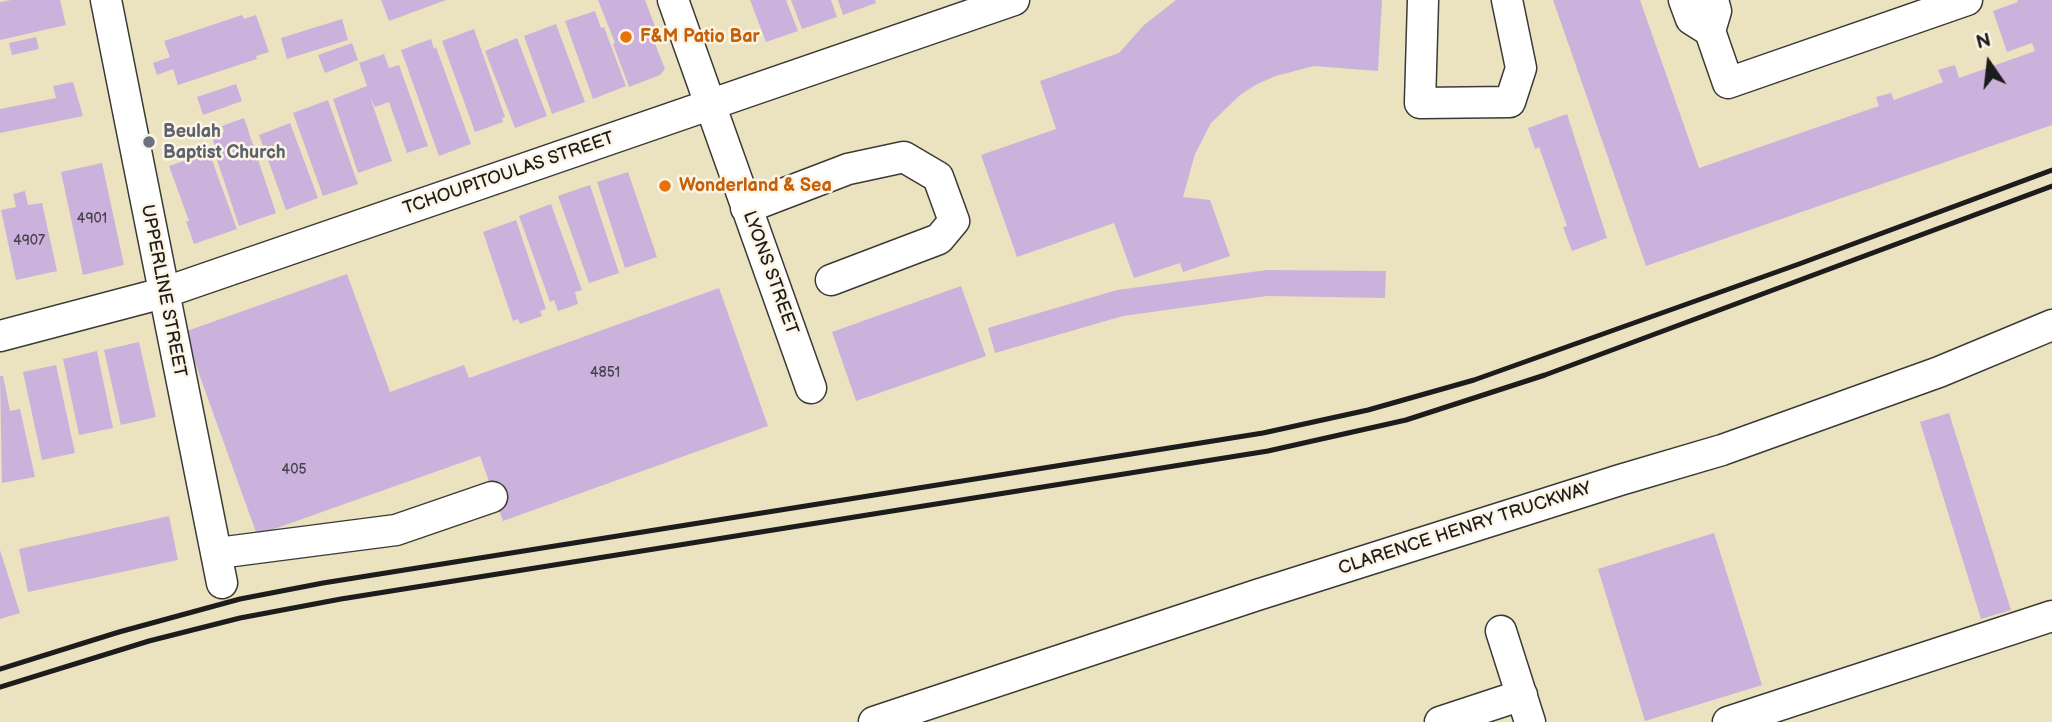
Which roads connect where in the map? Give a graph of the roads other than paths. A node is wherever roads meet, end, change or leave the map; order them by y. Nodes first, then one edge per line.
1 (106, 0) edge
2 (673, 0) edge
3 (1014, 0) edge
4 (1423, 0) edge
5 (1507, 0) edge
6 (1684, 0) edge
7 (1713, 0) edge
8 (1967, 0) edge
9 (1710, 31) junction
10 (709, 104) junction
11 (746, 208) junction
12 (831, 280) dead end
13 (163, 293) junction
14 (2052, 325) edge
15 (0, 336) edge
16 (811, 388) dead end
17 (492, 497) dead end
18 (218, 553) junction
19 (222, 583) dead end
20 (2052, 616) edge
21 (1501, 631) dead end
22 (1526, 709) edge
23 (874, 722) edge
24 (1440, 722) edge
25 (1728, 722) edge

1 - 13 street, UPPERLINE STREET
2 - 10 street, LYONS STREET
3 - 10 street, TCHOUPITOULAS STREET
4 - 5 street
6 - 9 street
7 - 9 street
8 - 9 street
10 - 11 street, LYONS STREET
10 - 13 street, TCHOUPITOULAS STREET
11 - 12 street
11 - 16 street, LYONS STREET
13 - 15 street, TCHOUPITOULAS STREET
13 - 18 street, UPPERLINE STREET
14 - 23 street, CLARENCE HENRY TRUCKWAY
17 - 18 street
18 - 19 street, UPPERLINE STREET
20 - 25 street
21 - 22 street
22 - 24 street

